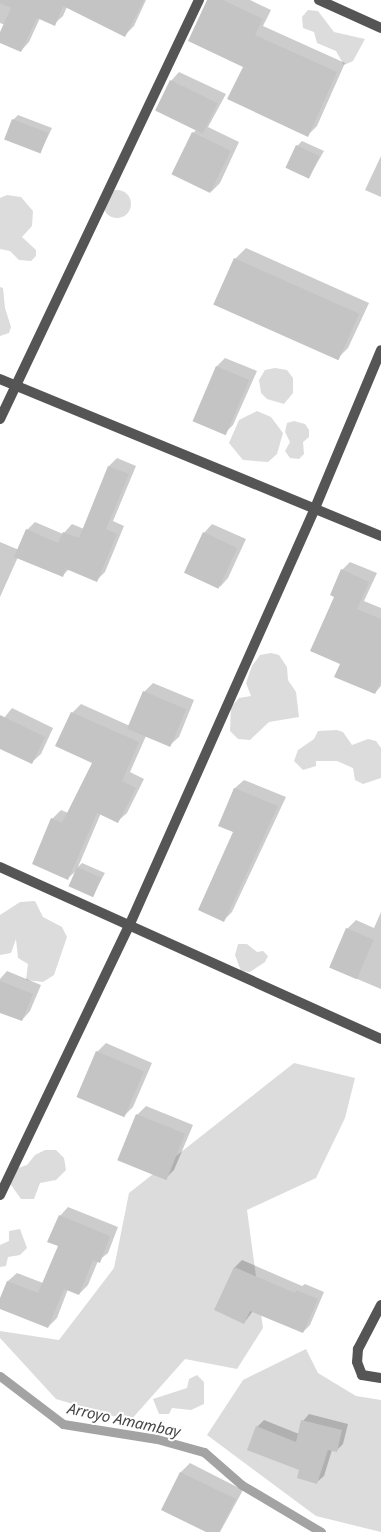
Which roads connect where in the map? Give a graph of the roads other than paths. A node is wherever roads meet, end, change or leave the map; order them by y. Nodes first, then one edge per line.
1 (199, 0) edge
2 (319, 0) edge
3 (340, 4) edge
4 (381, 28) edge
5 (381, 350) edge
6 (0, 379) edge
7 (16, 388) junction
8 (0, 419) edge
9 (315, 508) junction
10 (381, 536) edge
11 (0, 867) edge
12 (129, 926) junction
13 (381, 1039) edge
14 (0, 1195) edge
15 (381, 1305) edge
16 (381, 1378) edge

1 - 7 street
2 - 3 street
3 - 4 street
5 - 9 street
6 - 7 street
7 - 8 street
7 - 9 street
9 - 10 street
9 - 12 street
11 - 12 street
12 - 13 street
12 - 14 street
15 - 16 street

